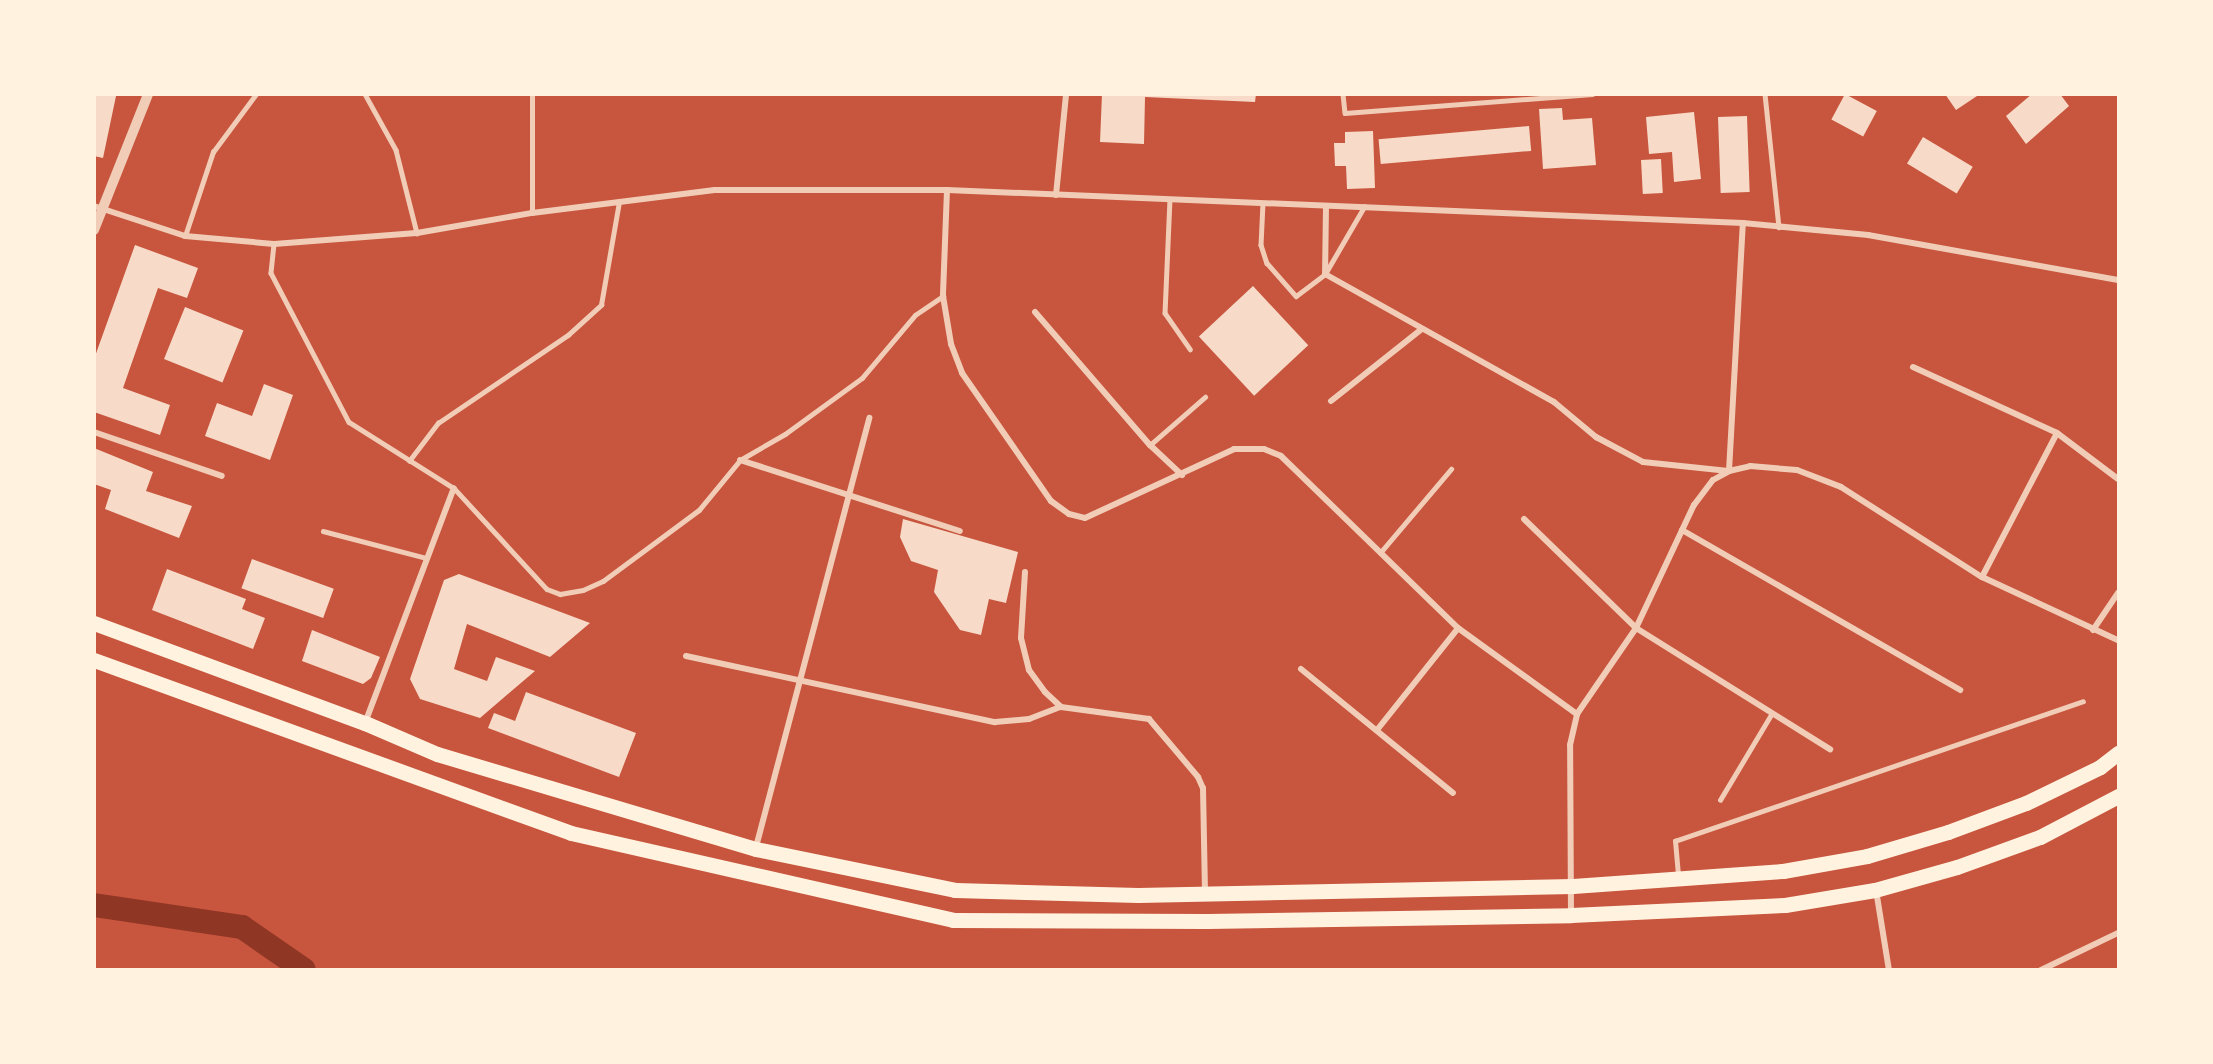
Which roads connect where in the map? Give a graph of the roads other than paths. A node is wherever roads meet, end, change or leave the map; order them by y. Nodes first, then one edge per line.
1 (148, 94) edge
2 (256, 94) edge
3 (365, 94) edge
4 (532, 94) edge
5 (1066, 94) edge
6 (1343, 94) edge
7 (1592, 94) edge
8 (1765, 94) edge
9 (1527, 97) edge
10 (947, 190) junction
11 (1056, 195) junction
12 (1170, 199) junction
13 (619, 202) junction
14 (1263, 203) junction
15 (1326, 206) junction
16 (1364, 207) junction
17 (99, 208) edge
18 (532, 213) junction
19 (1743, 223) junction
20 (1779, 227) junction
21 (94, 230) edge
22 (417, 233) junction
23 (185, 236) junction
24 (274, 244) junction
25 (1325, 274) junction
26 (2118, 280) edge
27 (943, 296) junction
28 (1035, 312) dead end
29 (1422, 329) junction
30 (1190, 349) dead end
31 (1913, 367) dead end
32 (1204, 397) dead end
33 (1331, 401) dead end
34 (869, 418) dead end
35 (94, 432) edge
36 (2057, 433) junction
37 (1150, 445) junction
38 (740, 460) junction
39 (409, 461) junction
40 (1451, 469) dead end
41 (1729, 471) junction
42 (1182, 475) junction
43 (222, 476) dead end
44 (2118, 479) edge
45 (454, 488) junction
46 (849, 494) junction
47 (1524, 519) dead end
48 (1682, 530) junction
49 (322, 531) dead end
50 (960, 531) dead end
51 (1380, 553) junction
52 (427, 558) junction
53 (1026, 572) dead end
54 (1982, 578) junction
55 (2118, 593) edge
56 (94, 623) edge
57 (1636, 627) junction
58 (1458, 628) junction
59 (2093, 630) junction
60 (2118, 640) edge
61 (686, 656) dead end
62 (94, 660) edge
63 (1301, 669) dead end
64 (798, 681) junction
65 (1960, 690) dead end
66 (2083, 701) dead end
67 (1061, 707) junction
68 (1772, 713) junction
69 (1577, 714) junction
70 (365, 723) junction
71 (1377, 730) junction
72 (1830, 749) dead end
73 (2118, 753) edge
74 (1454, 793) dead end
75 (2118, 796) edge
76 (1720, 801) dead end
77 (756, 849) junction
78 (1678, 876) junction
79 (1573, 886) junction
80 (1875, 890) junction
81 (1205, 894) junction
82 (1571, 915) junction
83 (2118, 933) edge
84 (1889, 969) edge
85 (2041, 969) edge

1 - 17 street
2 - 23 lane
3 - 22 lane
4 - 18 lane
5 - 11 street
6 - 9 lane
7 - 9 lane
8 - 20 lane
10 - 11 street
10 - 13 street
10 - 27 street
11 - 12 street
12 - 14 street
12 - 30 lane
13 - 18 street
13 - 39 lane
14 - 15 street
14 - 25 lane
15 - 16 street
15 - 25 street
16 - 19 street
16 - 25 lane
17 - 21 street
17 - 23 street
18 - 22 street
19 - 20 street
19 - 41 street
20 - 26 street
22 - 24 street
23 - 24 street
24 - 39 lane
25 - 29 street
27 - 38 lane
27 - 42 street
28 - 37 street
29 - 33 street
29 - 41 street
31 - 36 street
32 - 37 lane
34 - 46 street
35 - 43 street
36 - 44 street
36 - 54 street
37 - 42 street
38 - 45 lane
38 - 46 street
39 - 45 lane
40 - 51 lane
41 - 48 street
41 - 54 street
42 - 51 street
45 - 52 street
46 - 50 street
46 - 64 street
47 - 57 street
48 - 57 street
48 - 65 street
49 - 52 lane
51 - 58 street
52 - 70 street
53 - 67 street
54 - 59 street
55 - 59 street
56 - 70 main road
57 - 68 street
57 - 69 street
58 - 69 street
58 - 71 street
59 - 60 street
61 - 64 street
62 - 82 main road
63 - 71 street
64 - 67 street
64 - 77 street
66 - 78 lane
67 - 81 street
68 - 72 street
68 - 76 lane
69 - 79 street
70 - 77 main road
71 - 74 street
73 - 78 main road
75 - 80 main road
77 - 81 main road
78 - 79 main road
79 - 81 main road
79 - 82 street
80 - 82 main road
80 - 84 street
83 - 85 street

